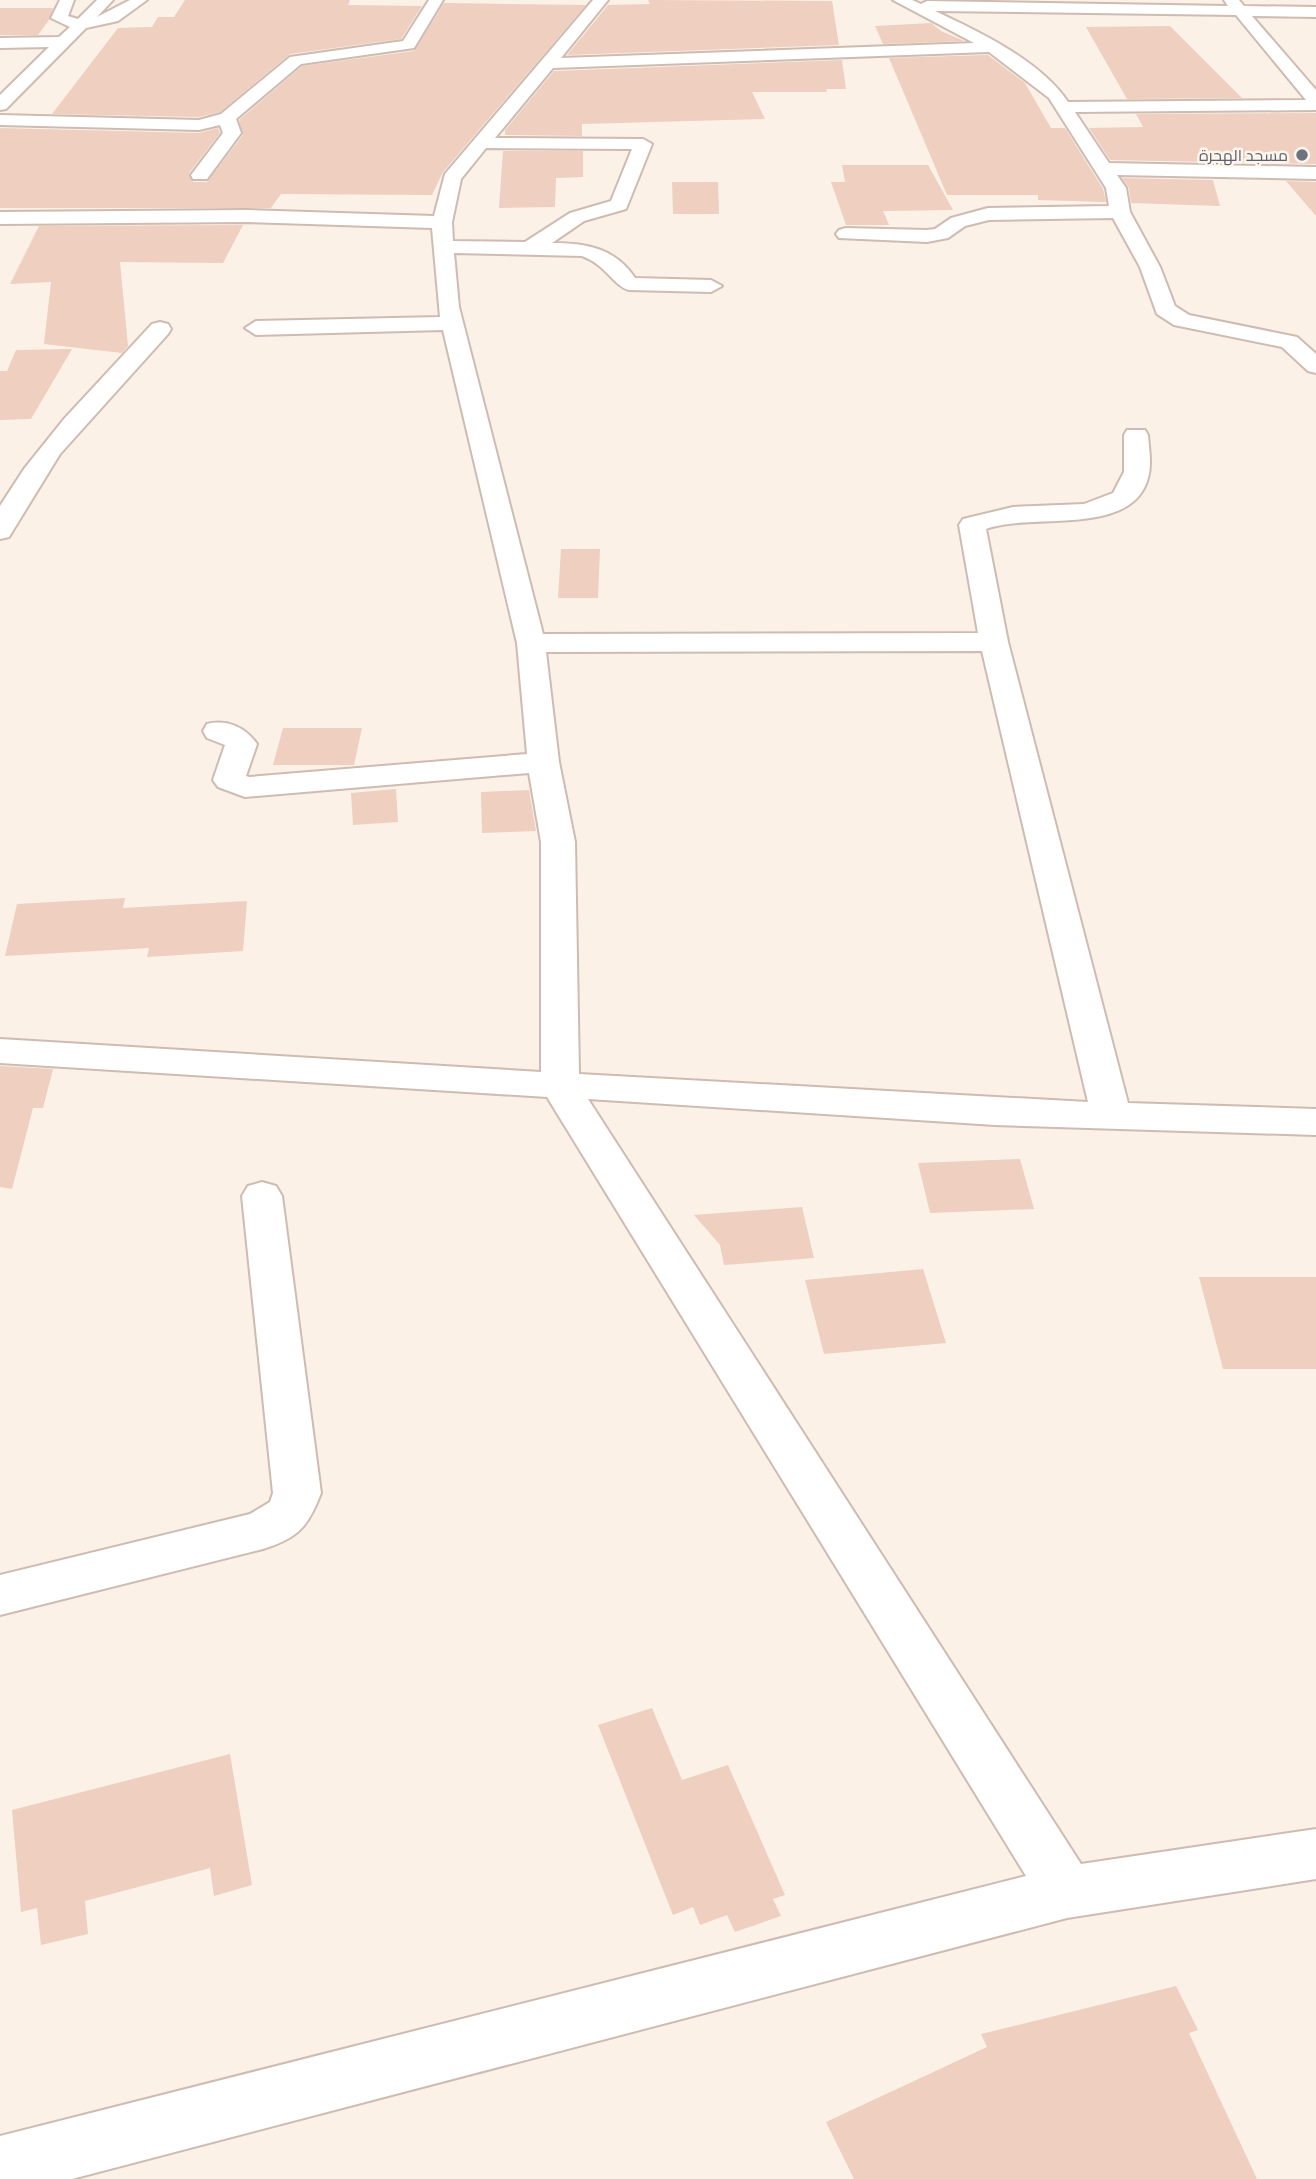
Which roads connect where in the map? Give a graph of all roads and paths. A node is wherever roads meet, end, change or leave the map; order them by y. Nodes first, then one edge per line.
1 (67, 0) edge
2 (106, 0) edge
3 (140, 0) edge
4 (436, 0) edge
5 (601, 0) edge
6 (907, 3) edge
7 (1235, 6) edge
8 (1316, 12) edge
9 (87, 22) junction
10 (65, 42) junction
11 (0, 43) edge
12 (993, 47) junction
13 (550, 63) junction
14 (1316, 103) edge
15 (0, 105) edge
16 (1064, 107) junction
17 (227, 118) junction
18 (0, 120) edge
19 (480, 144) junction
20 (1105, 169) junction
21 (1316, 173) edge
22 (200, 176) dead end
23 (1120, 212) junction
24 (0, 218) edge
25 (443, 234) junction
26 (846, 234) dead end
27 (530, 247) junction
28 (711, 286) dead end
29 (452, 323) junction
30 (160, 328) dead end
31 (256, 328) dead end
32 (1316, 366) edge
33 (1136, 435) dead end
34 (0, 531) edge
35 (994, 642) junction
36 (531, 643) junction
37 (218, 731) dead end
38 (543, 762) junction
39 (0, 1051) edge
40 (560, 1086) junction
41 (1111, 1115) junction
42 (1309, 1130) edge
43 (262, 1196) dead end
44 (0, 1595) edge
45 (1316, 1854) edge
46 (1067, 1892) junction
47 (0, 2167) edge

1 - 9 street
2 - 9 street
3 - 9 street
4 - 17 street
5 - 13 street
6 - 7 street
6 - 12 street
7 - 8 street
7 - 14 street
9 - 10 street
10 - 11 street
10 - 15 street
12 - 13 street
12 - 16 street
13 - 19 street
14 - 16 street
16 - 20 street
17 - 18 street
17 - 22 street
19 - 25 street
19 - 27 street
20 - 21 street
20 - 23 street
23 - 26 street
23 - 32 street
24 - 25 street
25 - 27 street
25 - 29 street
27 - 28 street
29 - 31 street
29 - 36 street
30 - 34 street
33 - 35 street
35 - 36 street
35 - 41 street
36 - 38 street
37 - 38 street
38 - 40 street
39 - 40 street
40 - 41 street
40 - 46 street
41 - 42 street
43 - 44 street
45 - 46 street
46 - 47 street

